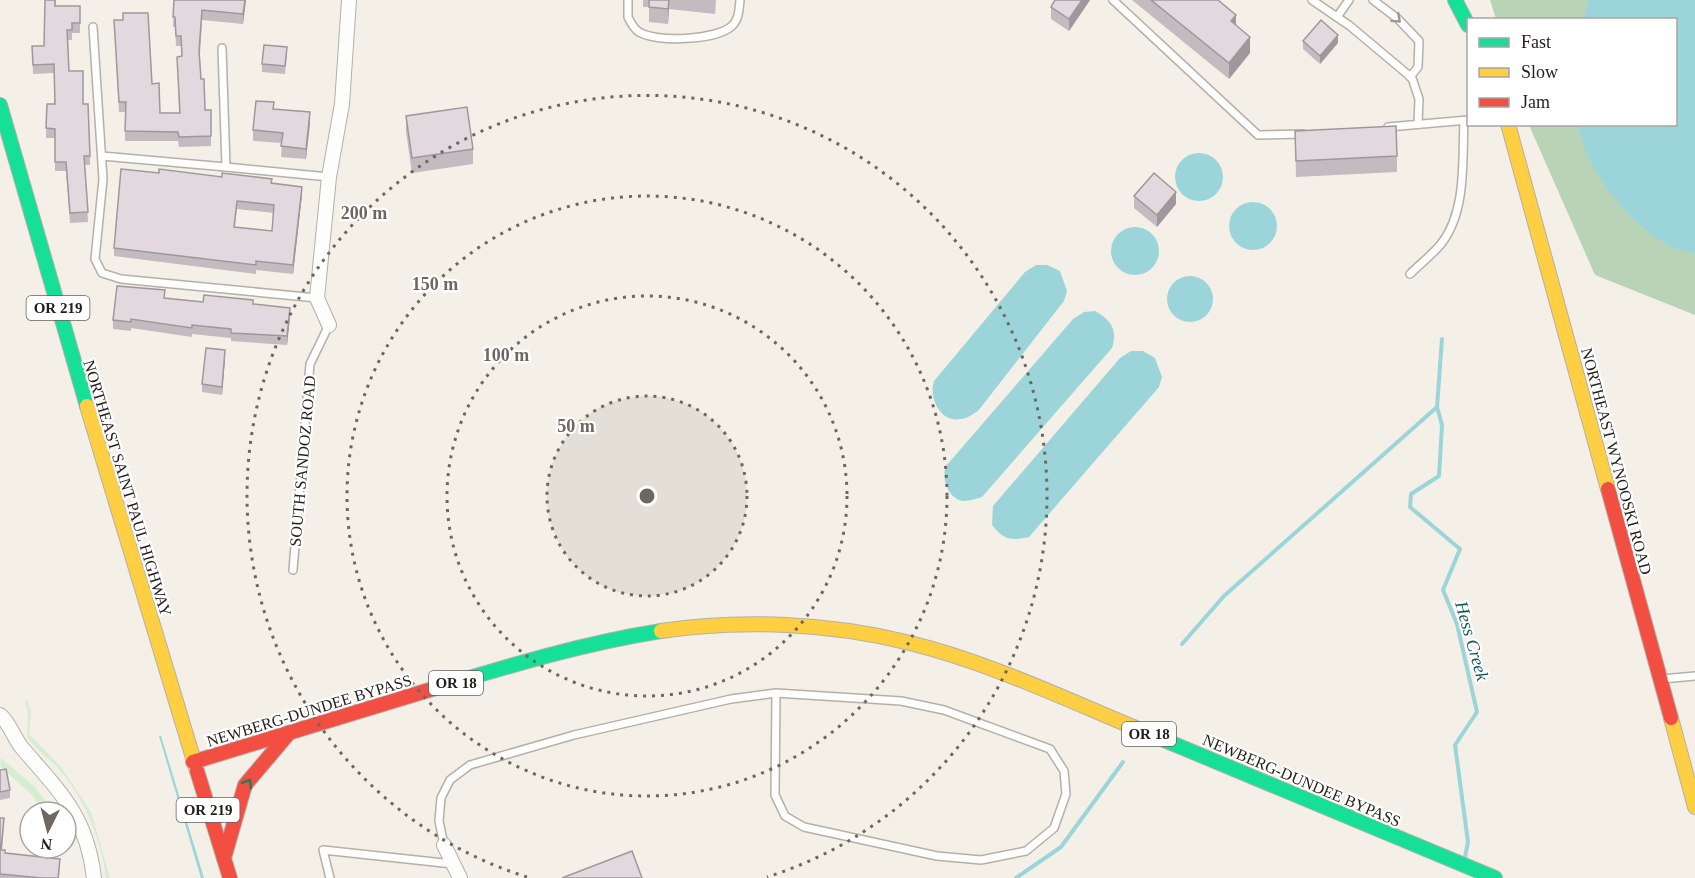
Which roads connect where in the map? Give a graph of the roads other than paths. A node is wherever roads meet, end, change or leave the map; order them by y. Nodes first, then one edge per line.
1 (349, 0) edge
2 (628, 0) edge
3 (740, 0) edge
4 (1113, 0) edge
5 (1312, 0) edge
6 (1349, 0) edge
7 (1373, 0) edge
8 (1455, 0) edge
9 (1337, 17) junction
10 (1467, 23) edge
11 (93, 27) dead end
12 (222, 48) dead end
13 (1410, 77) junction
14 (0, 105) edge
15 (1466, 120) edge
16 (1418, 124) junction
17 (1509, 126) edge
18 (1382, 127) edge
19 (1310, 133) edge
20 (102, 156) junction
21 (226, 167) junction
22 (329, 177) junction
23 (1410, 274) dead end
24 (316, 298) junction
25 (329, 325) joint
26 (293, 570) dead end
27 (1695, 676) edge
28 (1660, 679) junction
29 (776, 693) junction
30 (0, 715) edge
31 (289, 733) junction
32 (193, 762) junction
33 (1695, 807) edge
34 (444, 844) joint
35 (224, 858) junction
36 (453, 864) junction
37 (94, 878) edge
38 (230, 878) edge
39 (330, 878) edge
40 (460, 878) edge
41 (1495, 878) edge

1 - 22 street
2 - 3 lane
4 - 19 lane
5 - 9 lane
6 - 9 lane
7 -> 13 lane
8 - 10 main road
9 - 13 lane
11 - 20 lane
12 - 21 lane
13 - 16 lane
14 - 32 main road, NORTHEAST SAINT PAUL HIGHWAY / OR 219
15 - 16 lane
15 - 23 lane
16 - 18 lane
17 - 28 main road, NORTHEAST WYNOOSKI ROAD
20 - 21 lane
20 - 24 lane
21 - 22 lane
22 - 24 street
24 - 25 street, SOUTH SANDOZ ROAD
25 - 26 lane, SOUTH SANDOZ ROAD
27 - 28 lane
28 - 33 main road, NORTHEAST WYNOOSKI ROAD
29 - 29 lane
29 - 34 lane
30 - 37 street
31 - 32 main road, NEWBERG-DUNDEE BYPASS / OR 18
35 -> 31 main road
31 - 41 main road, NEWBERG-DUNDEE BYPASS / OR 18
32 - 35 main road, NORTHEAST SAINT PAUL HIGHWAY / OR 219
34 - 36 street
35 - 38 main road, NORTHEAST SAINT PAUL HIGHWAY / OR 219
36 - 39 lane
36 - 40 street

